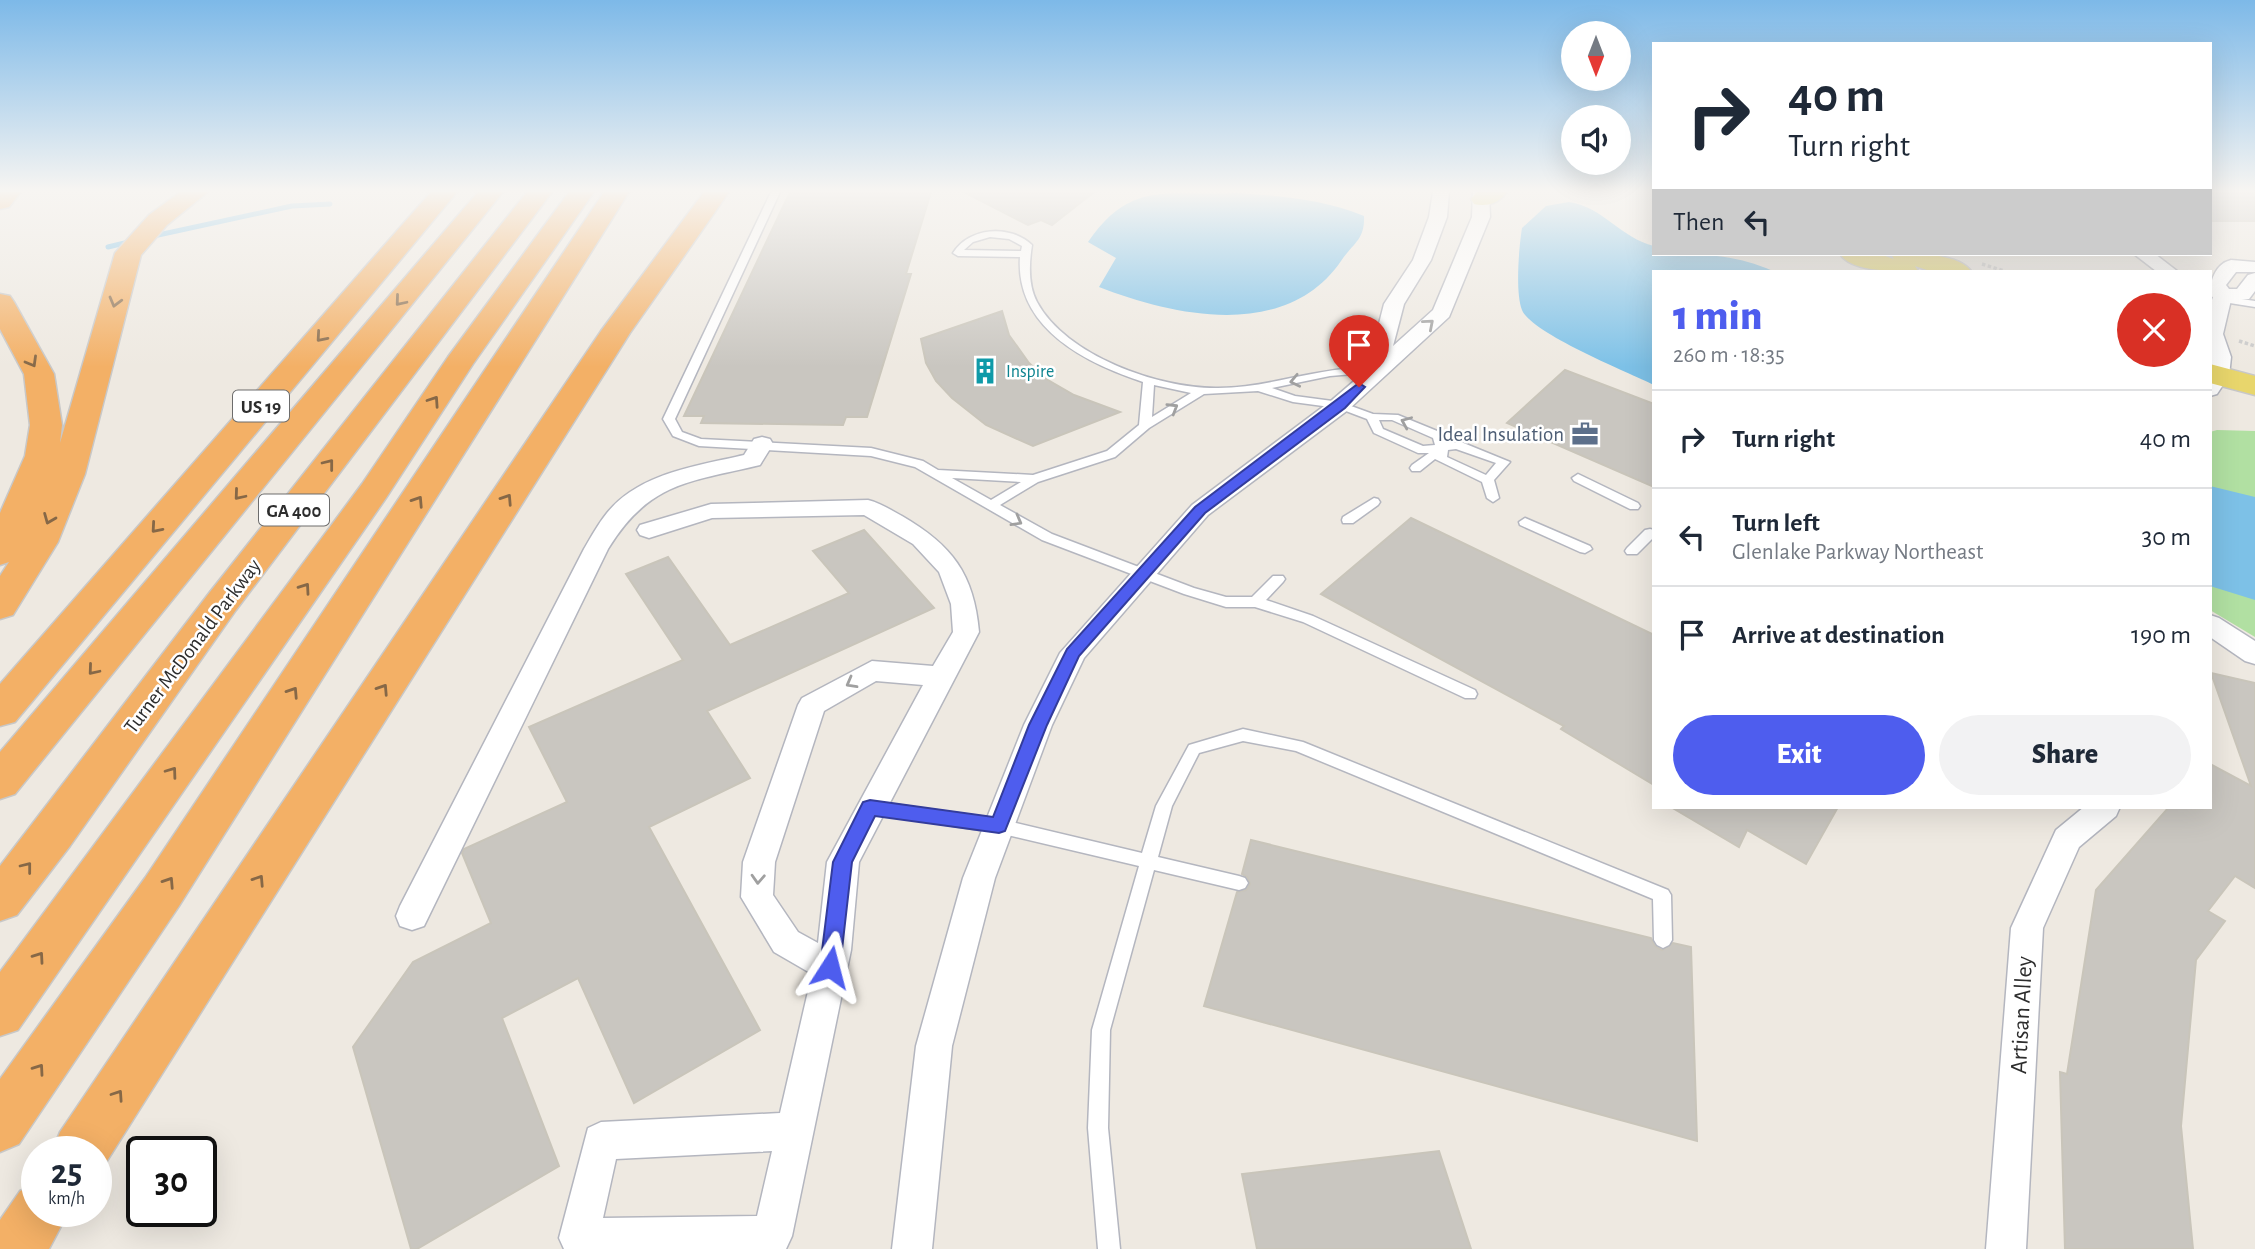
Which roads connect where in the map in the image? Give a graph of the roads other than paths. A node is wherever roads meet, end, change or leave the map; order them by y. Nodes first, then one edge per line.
1 (131, 250) edge
2 (395, 250) edge
3 (442, 250) edge
4 (495, 250) edge
5 (540, 250) edge
6 (579, 250) edge
7 (662, 250) edge
8 (675, 250) edge
9 (747, 250) edge
10 (959, 250) edge
11 (1026, 250) edge
12 (1426, 250) edge
13 (1467, 250) edge
14 (1025, 254) junction
15 (1859, 256) edge
16 (1910, 256) edge
17 (2146, 256) edge
18 (2220, 257) dead end
19 (2254, 267) edge
20 (1902, 270) edge
21 (1954, 270) edge
22 (2167, 270) edge
23 (2218, 294) edge
24 (0, 302) edge
25 (2255, 304) edge
26 (616, 331) junction
27 (2255, 367) edge
28 (1377, 369) junction
29 (2214, 370) edge
30 (1149, 380) junction
31 (2255, 386) edge
32 (1261, 388) junction
33 (1202, 391) junction
34 (1340, 405) junction
35 (1372, 417) junction
36 (1145, 426) junction
37 (1440, 442) junction
38 (762, 444) junction
39 (1416, 468) dead end
40 (937, 473) junction
41 (1578, 478) dead end
42 (1034, 479) junction
43 (1488, 480) junction
44 (1493, 498) dead end
45 (1374, 502) dead end
46 (989, 506) junction
47 (1634, 506) dead end
48 (1348, 520) dead end
49 (1525, 522) dead end
50 (649, 530) dead end
51 (1650, 533) dead end
52 (1585, 549) dead end
53 (1632, 551) dead end
54 (0, 554) edge
55 (1141, 575) junction
56 (1278, 579) dead end
57 (1256, 602) junction
58 (0, 606) edge
59 (2212, 626) edge
60 (2255, 654) edge
61 (940, 677) junction
62 (1470, 694) dead end
63 (0, 711) edge
64 (0, 782) edge
65 (870, 807) junction
66 (2103, 809) edge
67 (999, 826) junction
68 (1150, 864) junction
69 (1239, 883) dead end
70 (0, 901) edge
71 (412, 916) dead end
72 (1663, 940) dead end
73 (830, 967) junction
74 (0, 1013) edge
75 (0, 1125) edge
76 (795, 1131) junction
77 (90, 1136) edge
78 (29, 1227) edge
79 (15, 1249) edge
80 (912, 1249) edge
81 (1109, 1249) edge
82 (2006, 1249) edge

1 -> 58 highway
2 -> 63 highway, US 19
3 -> 64 highway, GA 400
70 -> 4 highway, Turner McDonald Parkway / GA 400
74 -> 5 highway
75 -> 6 highway
7 - 26 highway
8 - 26 highway
9 - 38 lane
10 - 14 lane
11 - 14 lane
12 - 28 street
28 -> 13 street
14 - 30 lane
15 - 20 main road
16 - 21 main road
17 - 22 street
18 - 19 street
19 - 23 street
19 - 23 street
23 - 25 lane
23 - 29 street
24 -> 54 highway
77 -> 26 highway
27 - 29 main road
28 -> 32 lane
28 - 34 street
29 - 31 main road
30 - 33 lane
30 - 36 lane
32 - 33 lane
32 - 34 lane
36 -> 33 lane
34 - 35 lane
34 - 55 street
37 -> 35 lane
35 - 37 lane
36 - 42 lane
37 - 39 lane
37 - 43 lane
37 - 43 lane
38 - 40 lane
38 - 71 street
40 - 42 lane
40 - 46 lane
41 - 47 lane
42 - 46 lane
43 - 44 lane
45 - 48 lane
46 -> 55 lane
49 - 52 lane
50 - 61 street
51 - 53 lane
55 - 57 lane
55 - 67 street
56 - 57 lane
57 - 62 lane
59 - 60 street
61 - 65 street
61 -> 73 street
65 - 67 lane
65 - 73 street
66 - 82 street, Artisan Alley
67 - 68 lane
67 - 80 street
68 - 69 lane
68 - 72 lane
68 - 81 lane
73 - 76 street
76 - 76 street
78 - 79 highway

